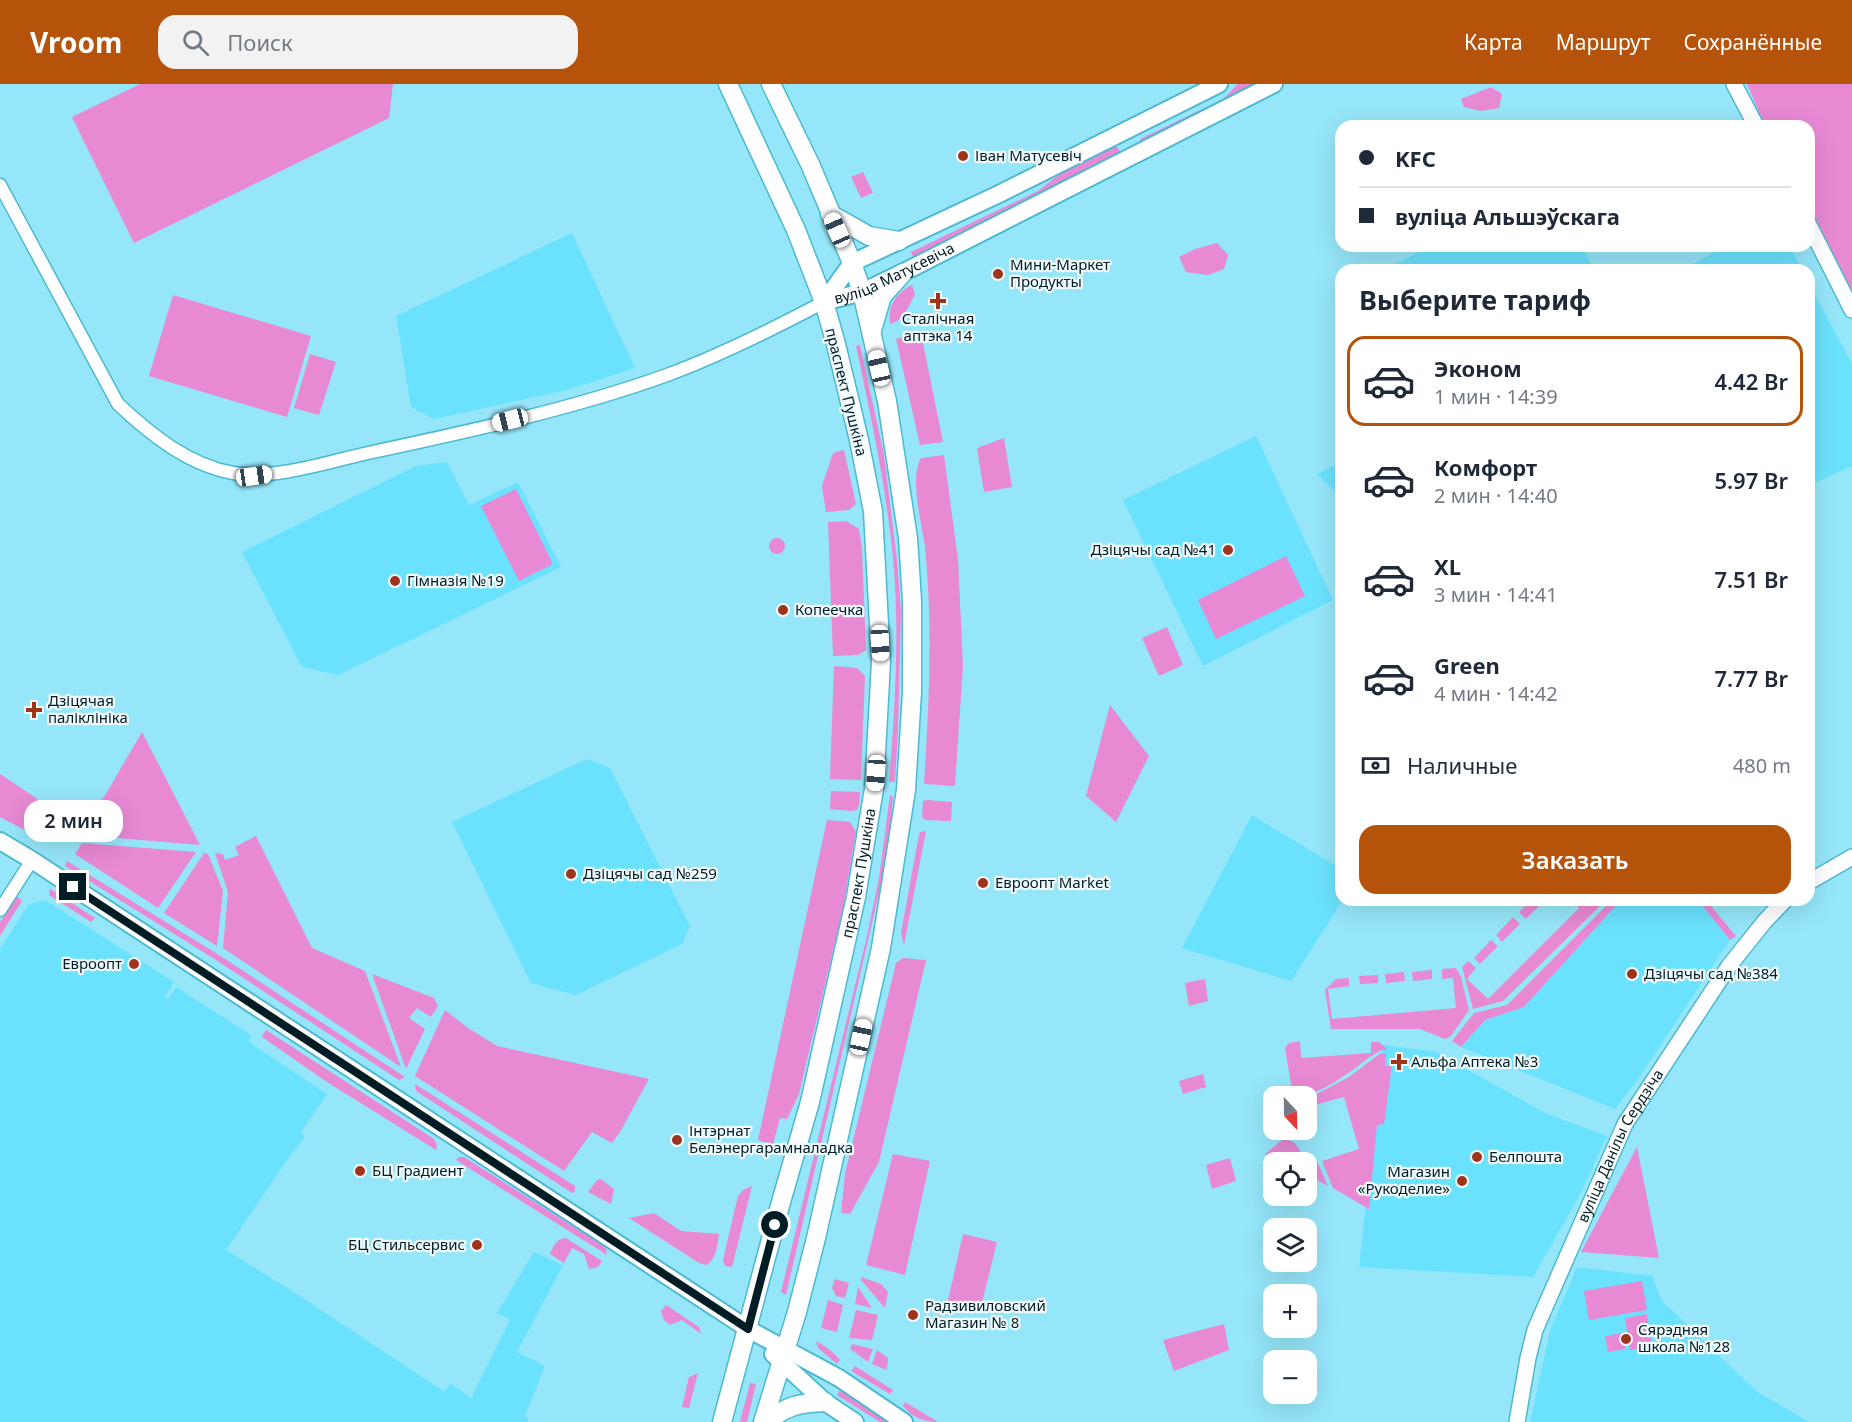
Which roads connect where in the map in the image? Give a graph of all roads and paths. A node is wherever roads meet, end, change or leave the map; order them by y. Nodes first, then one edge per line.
1 (728, 84) edge
2 (771, 84) edge
3 (1220, 84) edge
4 (1274, 84) edge
5 (1734, 84) edge
6 (1192, 98) junction
7 (1753, 120) edge
8 (1147, 148) junction
9 (0, 185) edge
10 (830, 214) junction
11 (1815, 237) edge
12 (899, 241) junction
13 (852, 263) junction
14 (903, 273) junction
15 (862, 292) junction
16 (824, 302) junction
17 (1852, 310) edge
18 (871, 334) junction
19 (0, 841) edge
20 (1852, 856) edge
21 (32, 860) junction
22 (1815, 878) edge
23 (1779, 906) edge
24 (0, 910) edge
25 (748, 1329) junction
26 (783, 1355) junction
27 (825, 1402) junction
28 (722, 1422) edge
29 (763, 1422) edge
30 (769, 1422) edge
31 (855, 1422) edge
32 (904, 1422) edge
33 (1517, 1422) edge

1 - 16 main road, праспект Пушкіна
2 - 10 main road
3 - 6 main road, вуліца Матусевіча
4 - 8 main road, вуліца Матусевіча
5 - 7 street
6 - 8 main road
6 - 12 main road, вуліца Матусевіча
8 - 14 main road, вуліца Матусевіча
9 - 16 street
10 - 12 main road
10 - 13 main road
11 - 17 street
12 - 13 main road, вуліца Матусевіча
13 - 15 main road
13 - 16 main road, вуліца Матусевіча
14 - 15 main road, вуліца Матусевіча
14 - 18 main road
15 - 16 main road, вуліца Матусевіча
15 - 18 main road
16 - 25 main road, праспект Пушкіна
18 - 26 main road
19 - 21 main road
20 - 22 street
21 - 24 street
21 - 25 main road
23 - 33 street, вуліца Данілы Сердзіча
25 - 26 main road
25 - 28 main road, праспект Пушкіна
26 - 27 main road
26 - 29 main road
26 - 32 main road
27 - 30 main road
27 - 31 main road

